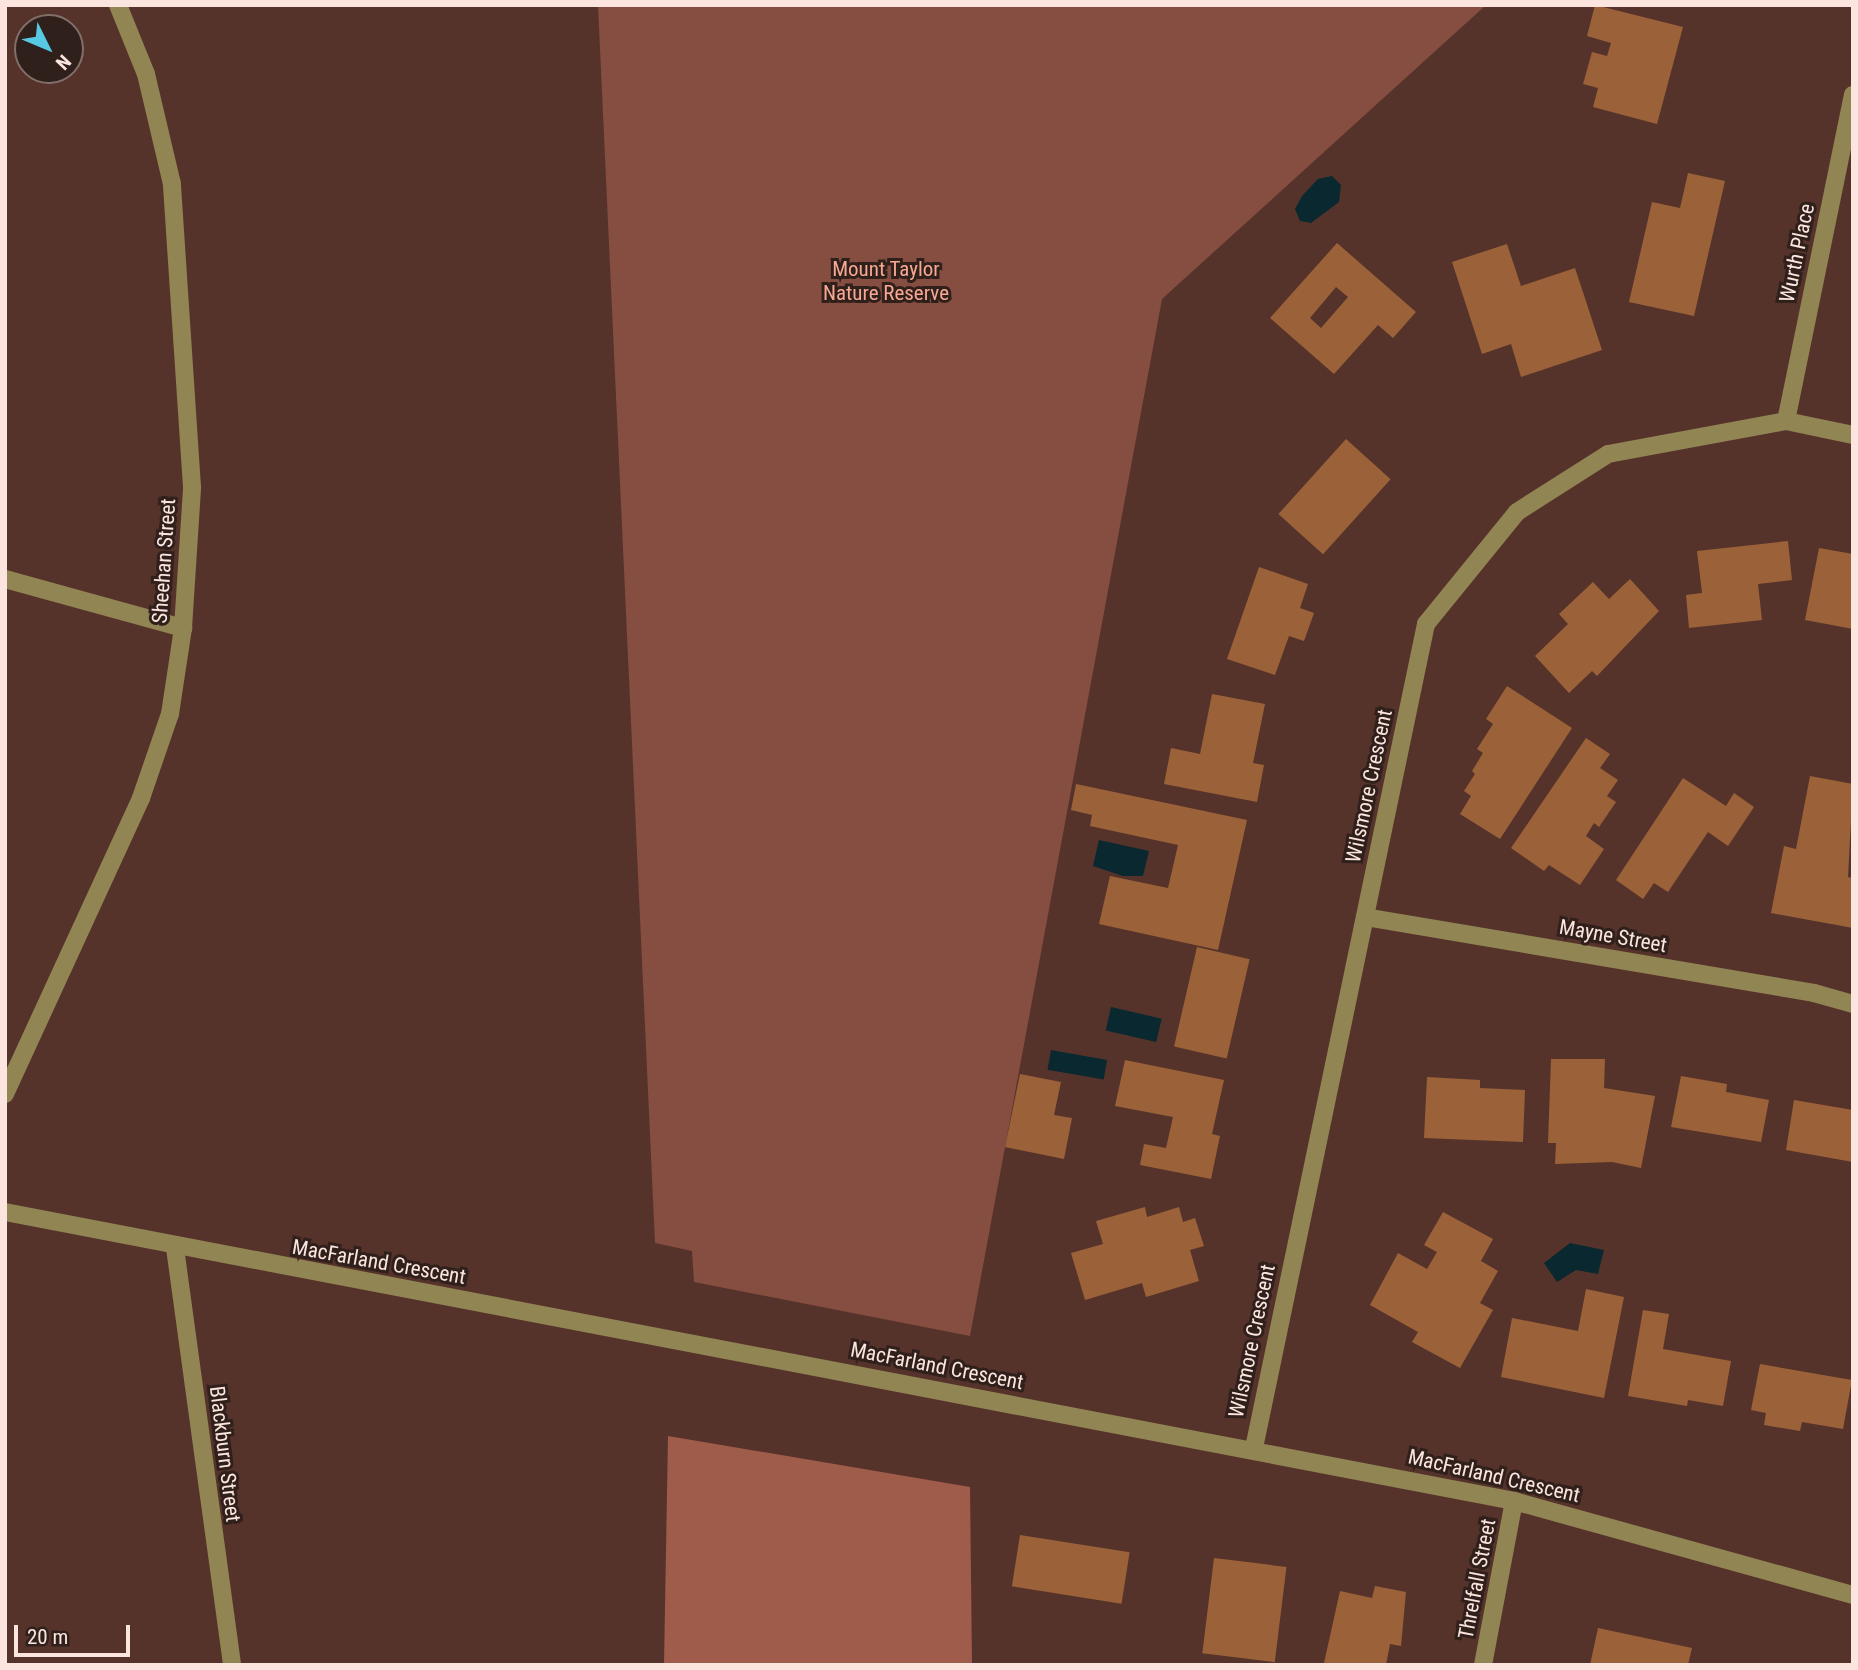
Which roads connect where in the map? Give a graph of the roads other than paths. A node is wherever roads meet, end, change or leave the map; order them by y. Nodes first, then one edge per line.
1 (118, 5) edge
2 (1853, 95) edge
3 (1786, 421) junction
4 (1853, 435) edge
5 (5, 579) edge
6 (183, 628) junction
7 (1365, 916) junction
8 (1853, 1004) edge
9 (5, 1094) edge
10 (5, 1212) edge
11 (175, 1248) junction
12 (1254, 1448) junction
13 (1514, 1501) junction
14 (1853, 1595) edge
15 (232, 1665) edge
16 (1483, 1665) edge

1 - 6 street, Sheehan Street
2 - 3 street, Wurth Place
3 - 4 street, Wilsmore Crescent
3 - 7 street, Wilsmore Crescent
5 - 6 street
6 - 9 street, Sheehan Street
7 - 8 street, Mayne Street
7 - 12 street, Wilsmore Crescent
10 - 11 street, MacFarland Crescent
11 - 12 street, MacFarland Crescent
11 - 15 street, Blackburn Street
12 - 13 street, MacFarland Crescent
13 - 14 street, MacFarland Crescent
13 - 16 street, Threlfall Street

